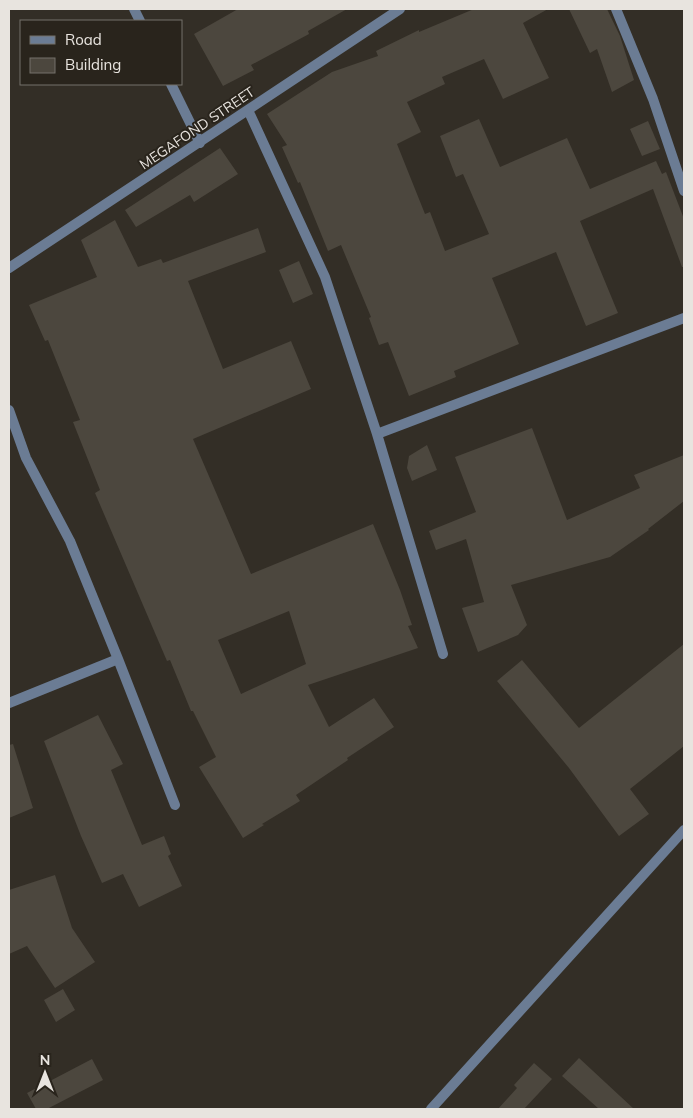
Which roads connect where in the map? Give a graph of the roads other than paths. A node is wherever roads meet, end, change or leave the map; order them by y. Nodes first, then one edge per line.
1 (400, 9) edge
2 (616, 9) edge
3 (171, 85) edge
4 (248, 110) junction
5 (200, 143) junction
6 (684, 191) edge
7 (9, 268) edge
8 (684, 318) edge
9 (9, 410) edge
10 (377, 434) junction
11 (443, 654) dead end
12 (118, 659) junction
13 (9, 703) edge
14 (175, 805) dead end
15 (684, 830) edge
16 (431, 1109) edge

1 - 4 street, MEGAFOND STREET
2 - 6 street
3 - 5 street
4 - 5 street, MEGAFOND STREET
4 - 10 street
5 - 7 street, MEGAFOND STREET
8 - 10 street
9 - 12 street
10 - 11 street
12 - 13 street
12 - 14 street
15 - 16 street

